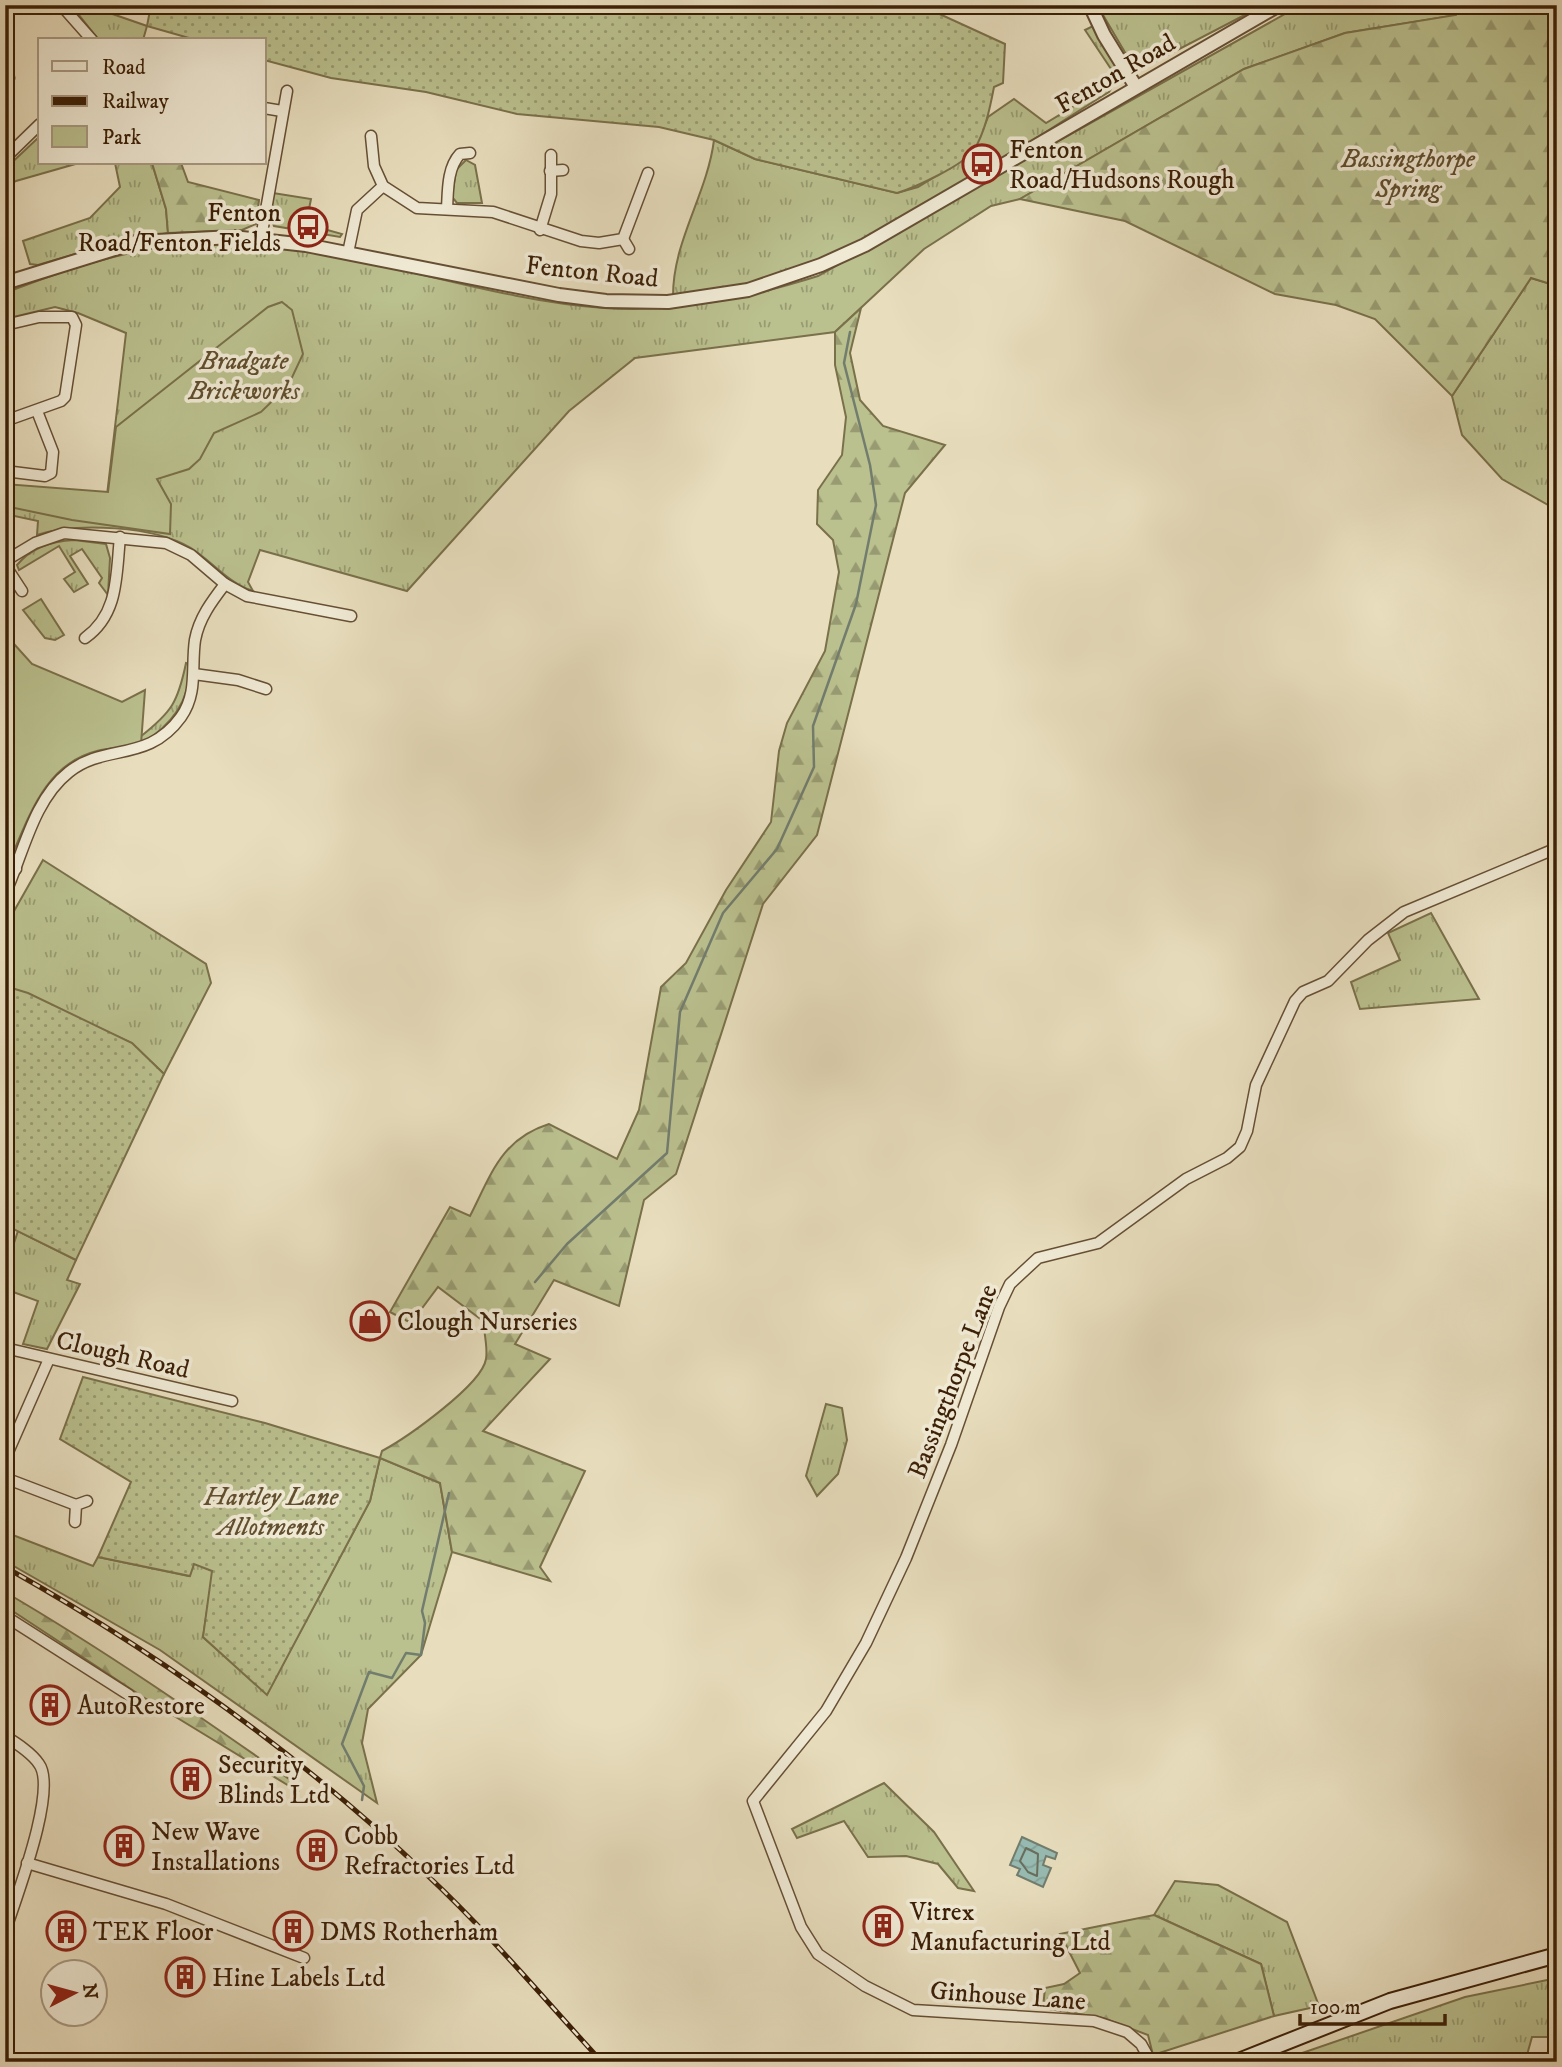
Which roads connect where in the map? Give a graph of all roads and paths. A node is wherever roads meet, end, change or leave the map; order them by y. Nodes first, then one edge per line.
1 (61, 5) edge
2 (1090, 5) edge
3 (1279, 5) edge
4 (90, 38) edge
5 (1136, 87) junction
6 (287, 91) dead end
7 (266, 108) edge
8 (282, 111) junction
9 (38, 126) edge
10 (372, 136) dead end
11 (470, 153) dead end
12 (551, 155) dead end
13 (5, 158) edge
14 (563, 170) dead end
15 (550, 171) junction
16 (648, 173) dead end
17 (383, 186) junction
18 (447, 209) junction
19 (540, 230) junction
20 (261, 238) junction
21 (348, 253) junction
22 (5, 283) edge
23 (5, 325) edge
24 (37, 411) junction
25 (5, 421) edge
26 (5, 471) edge
27 (120, 537) junction
28 (5, 563) edge
29 (225, 584) junction
30 (22, 591) dead end
31 (351, 615) dead end
32 (85, 638) dead end
33 (194, 674) junction
34 (266, 689) dead end
35 (1557, 848) edge
36 (5, 864) edge
37 (16, 869) junction
38 (5, 894) edge
39 (5, 1348) edge
40 (49, 1359) junction
41 (232, 1401) dead end
42 (6, 1454) edge
43 (5, 1478) edge
44 (87, 1501) dead end
45 (76, 1505) junction
46 (75, 1522) dead end
47 (5, 1616) edge
48 (129, 1695) dead end
49 (5, 1736) edge
50 (753, 1801) joint
51 (27, 1863) junction
52 (5, 1932) edge
53 (1557, 1955) edge
54 (304, 1958) dead end
55 (1151, 2062) edge
56 (1236, 2062) edge

1 - 4 street
2 - 5 street
3 - 5 street, Fenton Road
5 - 21 street, Fenton Road
6 - 8 street
7 - 8 street
8 - 20 street
9 - 13 street
10 - 17 street
11 - 18 street
12 - 15 street
14 - 15 street
15 - 19 street
16 - 19 street
17 - 18 street
17 - 21 street
18 - 19 street
20 - 21 street, Fenton Road
20 - 22 street, Fenton Road
23 - 24 street
24 - 25 street
24 - 26 street
27 - 28 street
27 - 29 street
27 - 32 street
28 - 30 street
29 - 31 street
29 - 33 street
33 - 34 street
33 - 37 street
35 - 50 street, Bassingthorpe Lane
36 - 37 street
37 - 38 street
39 - 40 street, Clough Road
40 - 41 street, Clough Road
40 - 42 street
43 - 45 street
44 - 45 street
45 - 46 street
47 - 48 street
49 - 51 street
50 - 55 street, Ginhouse Lane
51 - 52 street
51 - 54 street
53 - 56 main road

